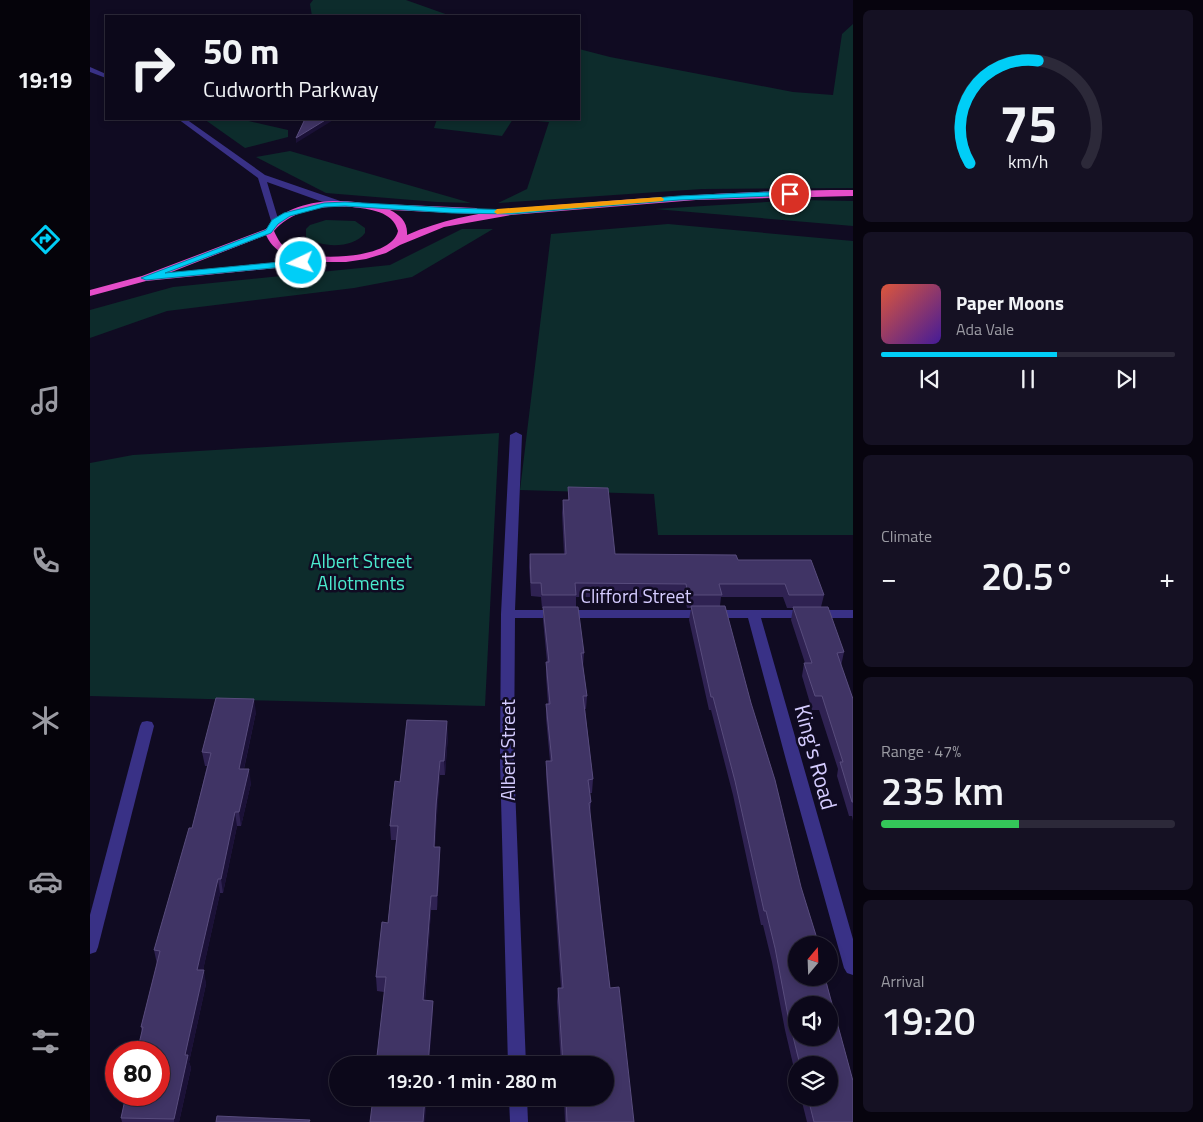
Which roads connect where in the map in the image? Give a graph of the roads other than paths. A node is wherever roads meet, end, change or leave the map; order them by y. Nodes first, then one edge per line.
1 (90, 69) edge
2 (105, 76) edge
3 (183, 120) edge
4 (262, 177) junction
5 (853, 193) edge
6 (345, 204) junction
7 (367, 206) junction
8 (512, 212) junction
9 (275, 222) junction
10 (268, 231) junction
11 (396, 243) junction
12 (340, 260) junction
13 (146, 278) junction
14 (90, 293) edge
15 (516, 435) dead end
16 (508, 614) junction
17 (853, 614) edge
18 (754, 615) junction
19 (148, 726) dead end
20 (90, 947) edge
21 (853, 968) edge
22 (517, 1056) edge
23 (518, 1106) edge
24 (519, 1122) edge

1 - 2 street
3 - 4 street
4 - 6 street
4 - 9 street
5 - 8 highway
6 - 7 highway
6 - 9 highway
7 - 8 highway
7 - 11 highway
8 - 11 highway
9 - 10 highway
10 - 12 highway
10 - 13 highway
11 - 12 highway
12 - 13 highway
13 - 14 highway
15 - 16 street, Albert Street
16 - 18 street, Clifford Street
16 - 22 street, Albert Street
17 - 18 street, Clifford Street
18 - 21 street, King's Road
19 - 20 street
23 - 24 street

